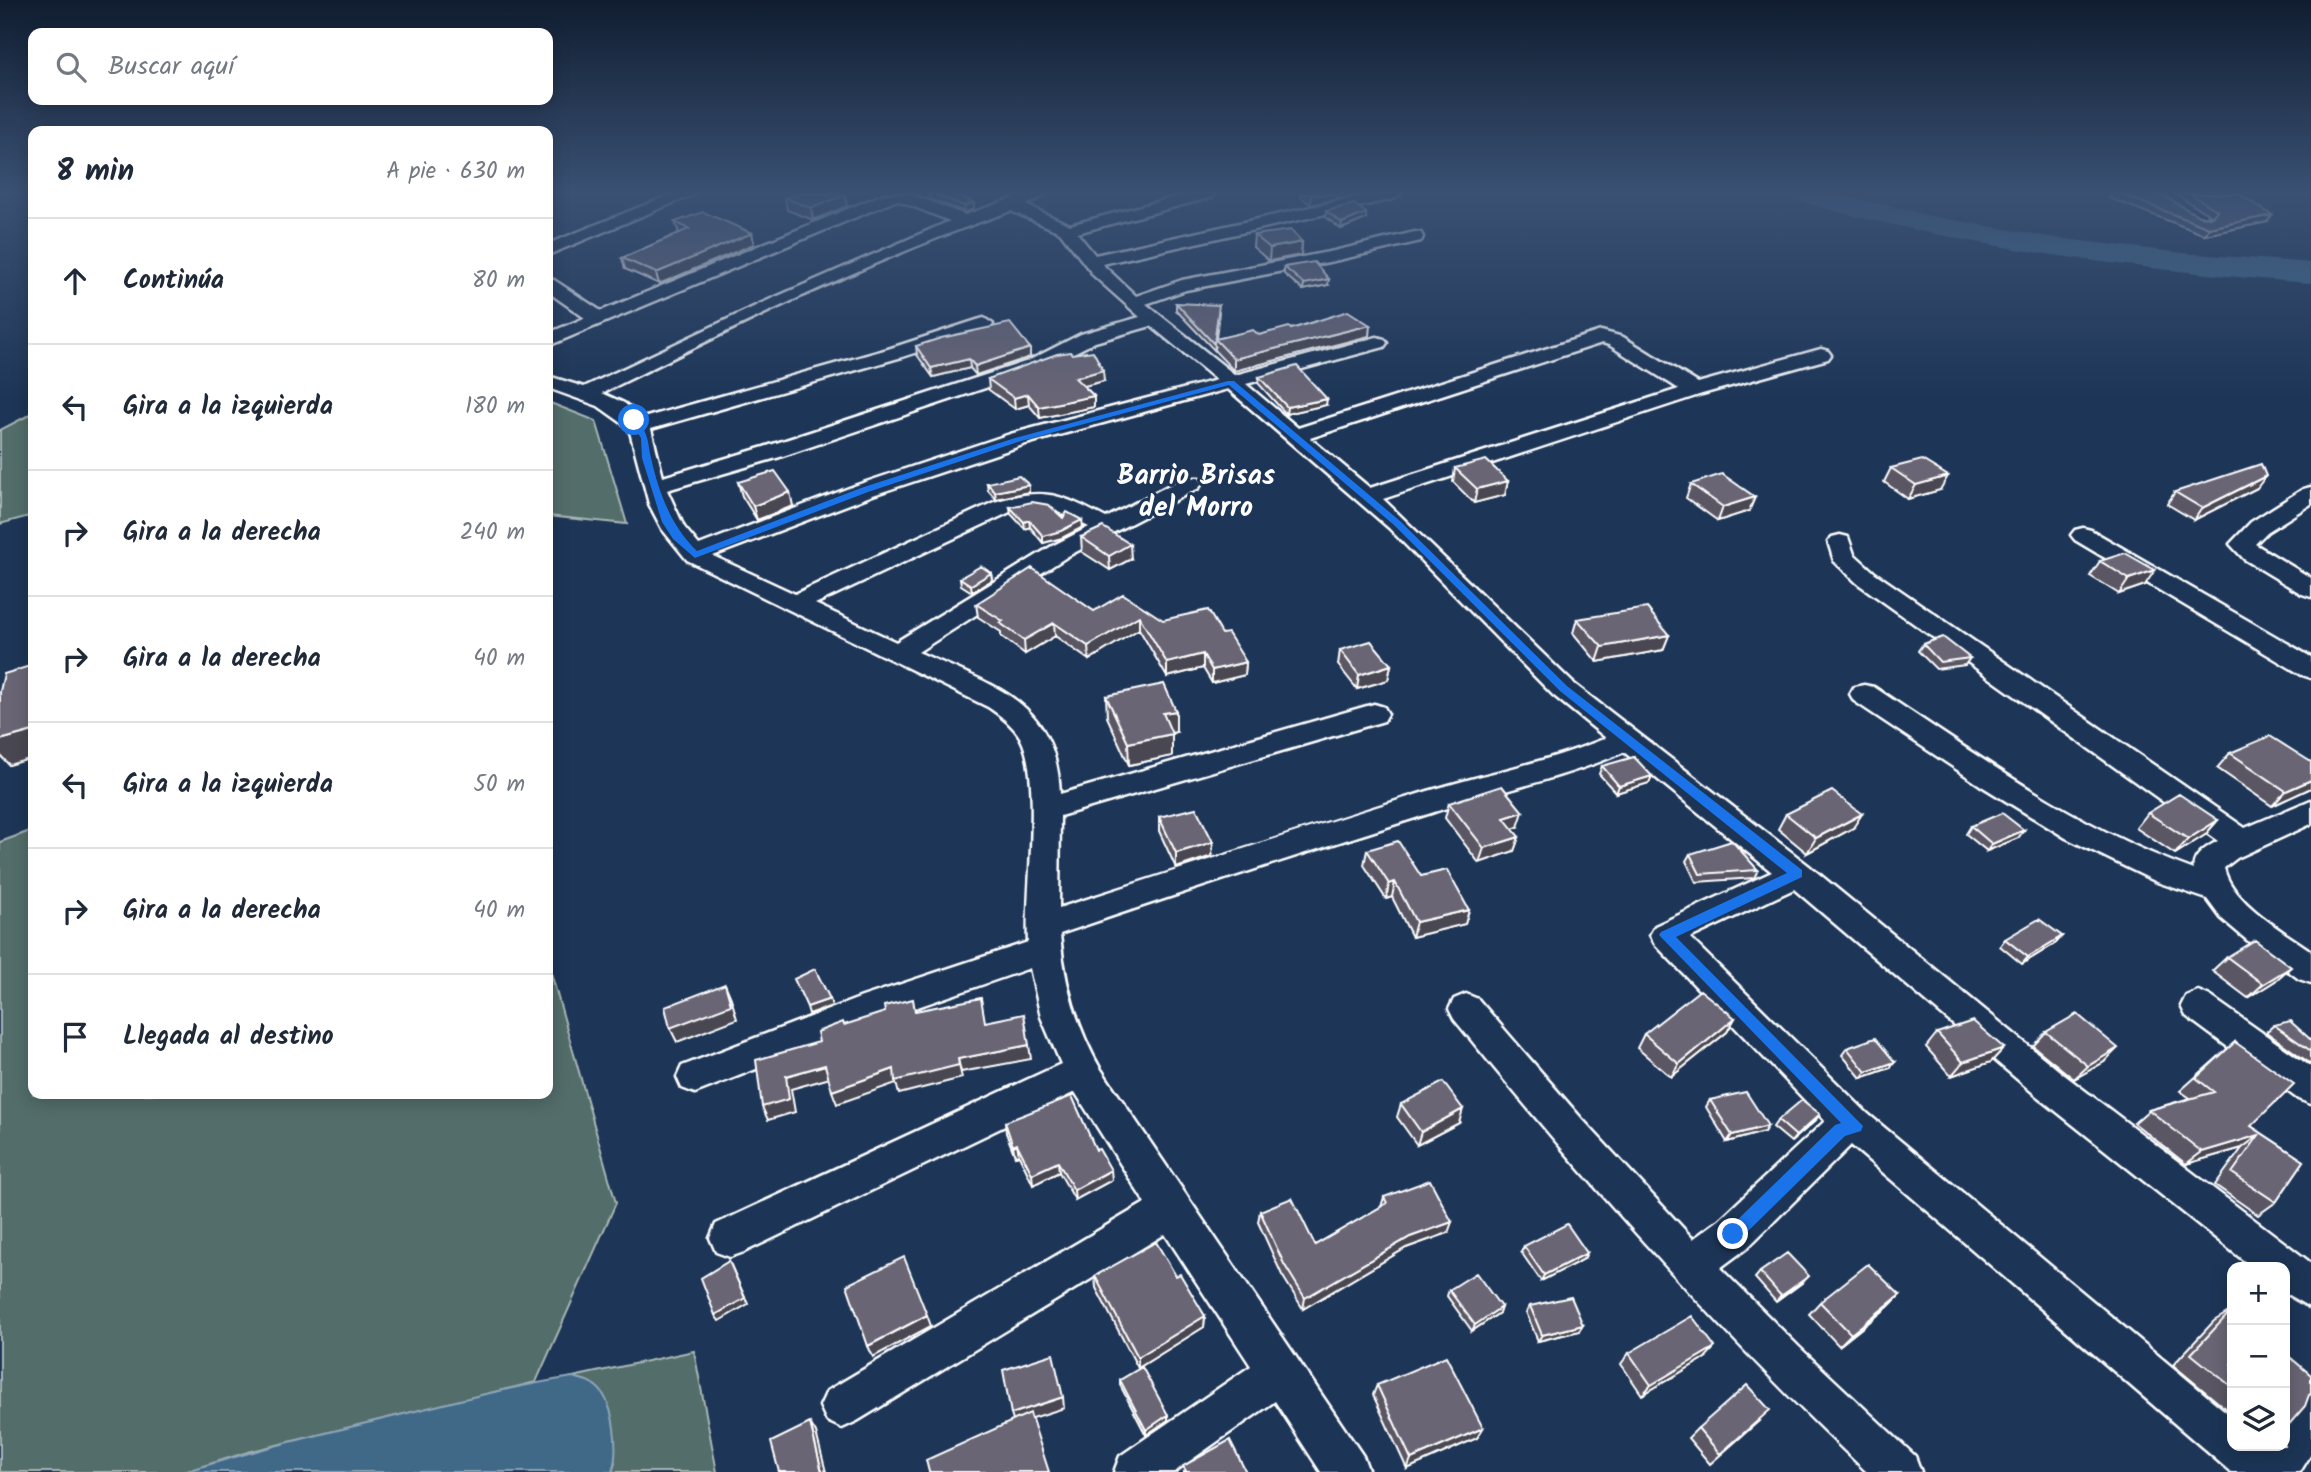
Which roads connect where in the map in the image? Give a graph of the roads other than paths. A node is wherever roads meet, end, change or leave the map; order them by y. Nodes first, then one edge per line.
1 (733, 263) edge
2 (871, 263) edge
3 (1092, 263) edge
4 (1298, 263) edge
5 (553, 287) edge
6 (1143, 311) junction
7 (598, 318) junction
8 (984, 324) dead end
9 (553, 338) edge
10 (1377, 343) dead end
11 (1821, 355) dead end
12 (1231, 383) junction
13 (553, 384) edge
14 (1695, 390) junction
15 (585, 394) junction
16 (638, 426) junction
17 (1293, 436) junction
18 (1191, 483) dead end
19 (655, 486) junction
20 (2311, 494) edge
21 (1366, 497) junction
22 (1105, 526) junction
23 (2083, 535) dead end
24 (1840, 542) dead end
25 (695, 555) junction
26 (2311, 589) edge
27 (795, 604) junction
28 (897, 653) junction
29 (2311, 669) edge
30 (1864, 694) dead end
31 (1374, 713) dead end
32 (1629, 739) junction
33 (1045, 809) junction
34 (2311, 811) edge
35 (2242, 842) junction
36 (1797, 874) junction
37 (2216, 890) junction
38 (1044, 938) junction
39 (2311, 969) edge
40 (2198, 1006) dead end
41 (1466, 1009) dead end
42 (1082, 1071) junction
43 (695, 1077) dead end
44 (2311, 1088) edge
45 (1855, 1126) junction
46 (1171, 1209) junction
47 (730, 1238) dead end
48 (2276, 1262) edge
49 (1690, 1265) junction
50 (2290, 1272) edge
51 (2311, 1288) edge
52 (1281, 1371) junction
53 (842, 1406) dead end
54 (2311, 1415) edge
55 (2227, 1440) edge
56 (2240, 1451) edge
57 (1136, 1472) edge
58 (1347, 1472) edge
59 (1899, 1472) edge
60 (2265, 1472) edge
61 (2274, 1472) edge

1 - 7 street
2 - 15 street
3 - 6 street
4 - 6 street
5 - 7 street
6 - 12 street
6 - 19 street
7 - 9 street
8 - 16 street
10 - 12 street
11 - 14 street
12 - 17 street
12 - 25 street
13 - 15 street
14 - 17 street
14 - 21 street
15 - 16 street
16 - 19 street
17 - 21 street
18 - 22 street
19 - 25 street
20 - 26 street
21 - 32 street
22 - 27 street
22 - 28 street
23 - 29 street
24 - 35 street
25 - 27 street
27 - 28 street
28 - 33 street
30 - 37 street
31 - 33 street
32 - 36 street
32 - 38 street
33 - 38 street
34 - 35 street
35 - 37 street
36 - 45 street
36 - 48 street
37 - 39 street
38 - 42 street
38 - 43 street
40 - 44 street
41 - 49 street
42 - 46 street
42 - 47 street
45 - 49 street
45 - 55 street
46 - 52 street
46 - 53 street
49 - 59 street
50 - 51 street
52 - 57 street
52 - 58 street
54 - 61 street
56 - 60 street

